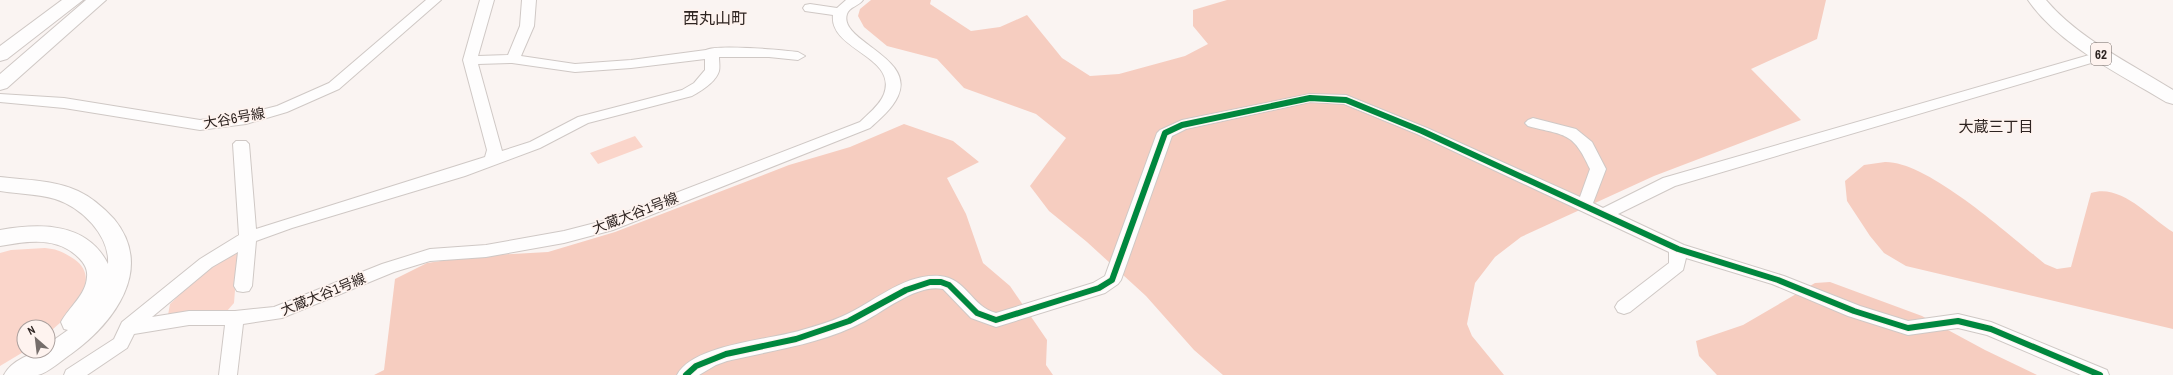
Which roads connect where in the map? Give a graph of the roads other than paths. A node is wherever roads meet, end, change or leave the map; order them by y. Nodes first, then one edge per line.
1 (74, 0) edge
2 (90, 0) edge
3 (97, 0) edge
4 (106, 0) edge
5 (434, 0) edge
6 (487, 0) edge
7 (529, 0) edge
8 (856, 0) edge
9 (2037, 0) edge
10 (810, 8) dead end
11 (840, 12) junction
12 (712, 52) junction
13 (0, 55) edge
14 (798, 56) dead end
15 (2103, 56) junction
16 (513, 59) junction
17 (470, 60) junction
18 (0, 68) edge
19 (0, 84) edge
20 (0, 91) edge
21 (0, 98) edge
22 (2173, 98) edge
23 (1533, 123) dead end
24 (241, 144) dead end
25 (492, 160) junction
26 (0, 184) edge
27 (31, 188) junction
28 (0, 190) edge
29 (1584, 207) junction
30 (1603, 215) junction
31 (0, 238) edge
32 (248, 238) junction
33 (0, 247) edge
34 (82, 247) junction
35 (1678, 249) junction
36 (243, 286) dead end
37 (1624, 308) dead end
38 (235, 318) junction
39 (127, 328) junction
40 (56, 339) edge
41 (25, 359) edge
42 (0, 374) edge
43 (17, 375) edge
44 (73, 375) edge
45 (228, 375) edge
46 (686, 375) edge
47 (2100, 375) edge

1 - 13 highway
2 - 18 highway
3 - 19 highway
4 - 20 street
5 - 21 street, 大谷6号線
6 - 17 street
7 - 16 street
8 - 11 street
9 - 15 main road, 62
10 - 11 street
11 - 38 street, 大蔵大谷1号線
12 - 14 street
12 - 16 street
12 - 25 street
15 - 22 main road, 62
15 - 30 street
16 - 17 street
17 - 25 street
23 - 29 street
24 - 32 street
25 - 32 street
26 - 27 highway
27 - 28 highway
27 - 43 highway
29 - 30 street
29 - 46 street
30 - 35 street
31 - 34 highway
32 - 36 street
32 - 39 street
33 - 34 highway
34 - 40 highway
35 - 37 street
35 - 47 street
38 - 39 street, 大蔵大谷1号線
38 - 45 street
39 - 44 street
41 - 42 highway

